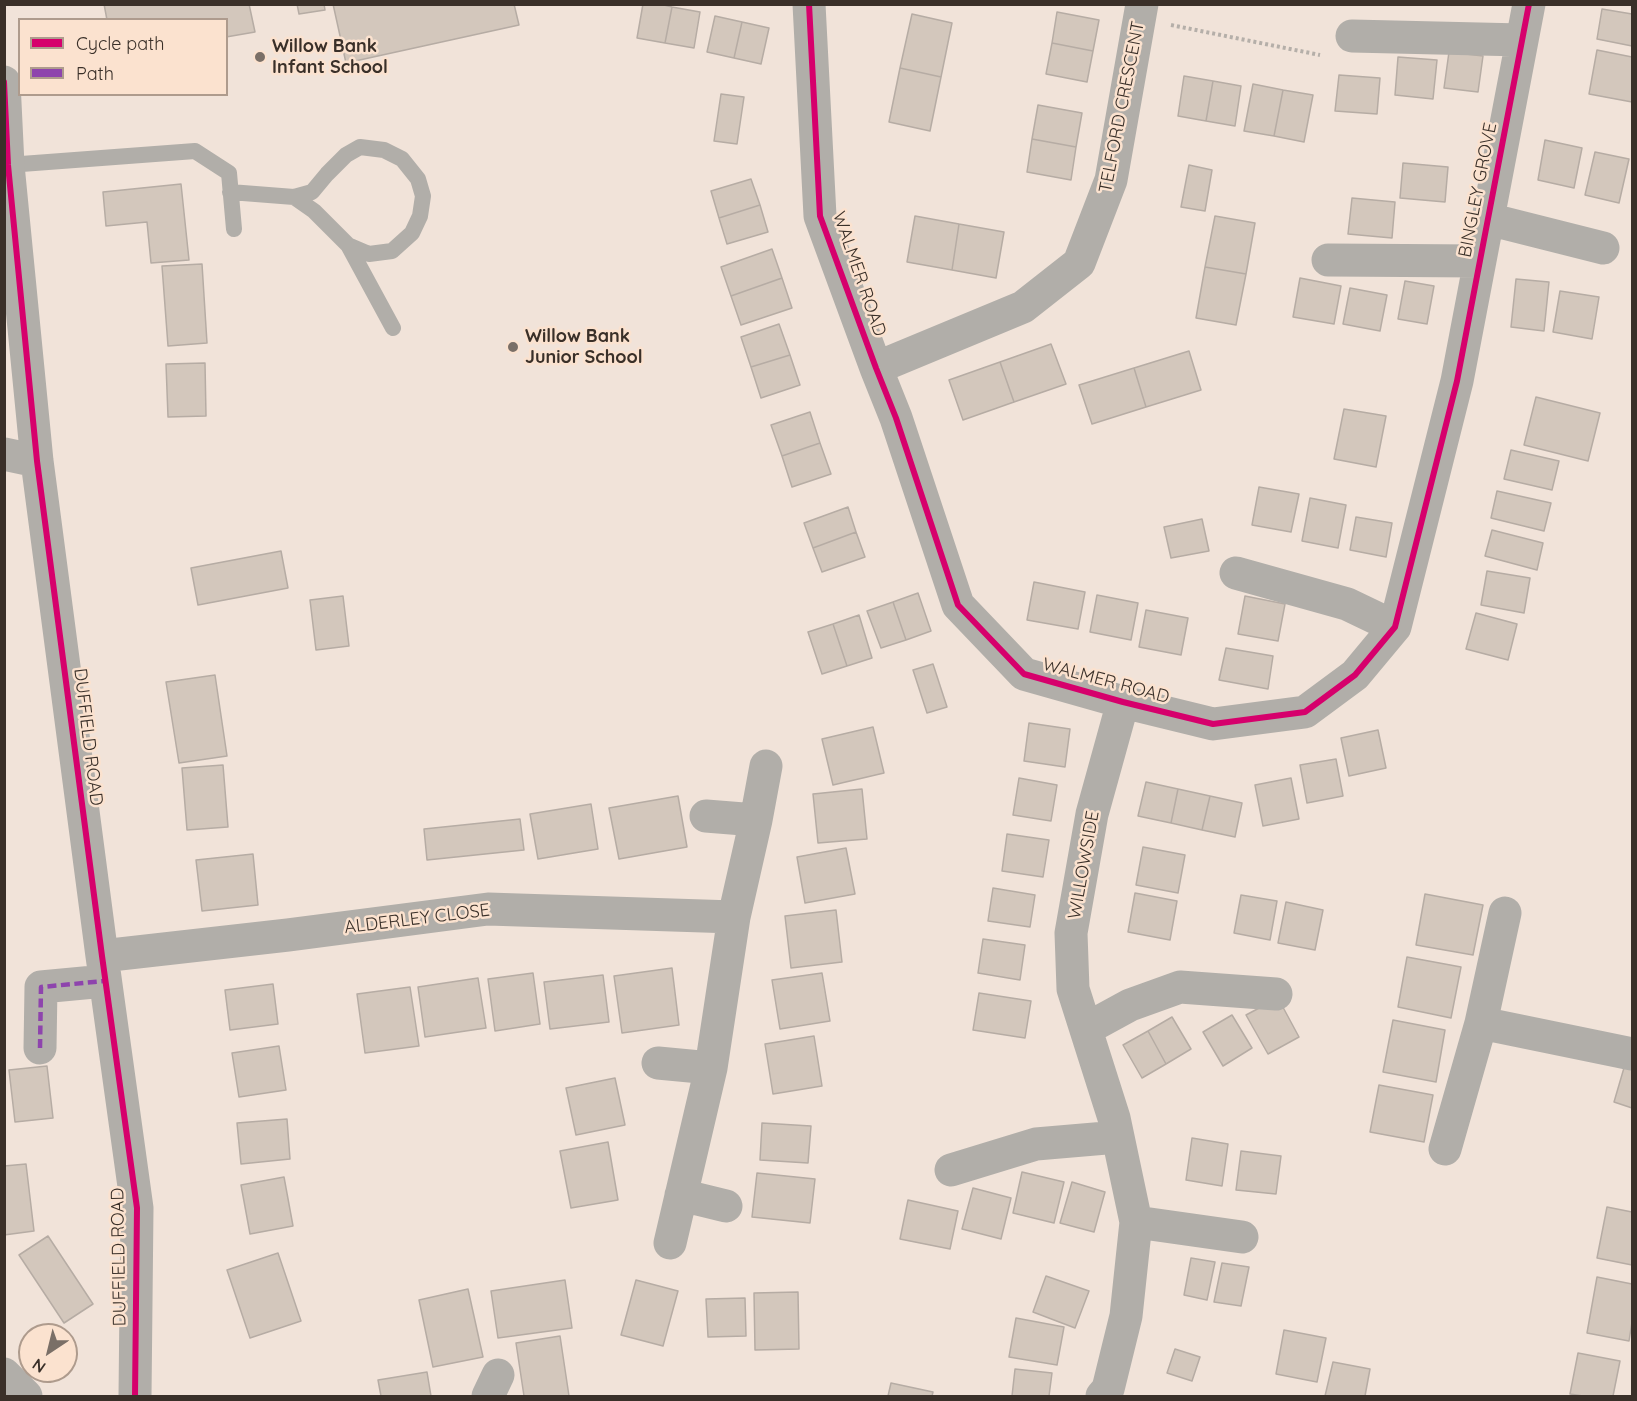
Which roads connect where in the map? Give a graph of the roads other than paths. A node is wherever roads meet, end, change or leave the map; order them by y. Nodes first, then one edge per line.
1 (808, 4) edge
2 (1529, 4) edge
3 (1140, 12) edge
4 (1352, 36) dead end
5 (1522, 40) junction
6 (4, 82) edge
7 (8, 165) junction
8 (231, 192) junction
9 (294, 197) junction
10 (1488, 219) junction
11 (234, 229) dead end
12 (348, 245) junction
13 (1603, 248) dead end
14 (1328, 260) dead end
15 (1480, 261) junction
16 (393, 328) dead end
17 (876, 368) junction
18 (1457, 381) joint
19 (4, 454) edge
20 (37, 461) junction
21 (1236, 573) dead end
22 (1395, 627) junction
23 (1123, 702) junction
24 (766, 766) dead end
25 (706, 816) dead end
26 (756, 820) junction
27 (1504, 913) dead end
28 (734, 917) junction
29 (104, 968) junction
30 (1276, 994) dead end
31 (1481, 1023) junction
32 (1086, 1029) junction
33 (40, 1048) dead end
34 (1632, 1054) edge
35 (658, 1063) dead end
36 (711, 1068) junction
37 (1118, 1137) junction
38 (1445, 1149) dead end
39 (951, 1170) dead end
40 (681, 1195) junction
41 (726, 1206) dead end
42 (1136, 1222) junction
43 (1242, 1237) dead end
44 (670, 1243) dead end
45 (4, 1374) edge
46 (1111, 1394) edge
47 (26, 1396) edge
48 (135, 1396) edge

1 - 17 street, WALMER ROAD
2 - 5 street, BINGLEY GROVE
3 - 17 street, TELFORD CRESCENT
4 - 5 street
5 - 10 street, BINGLEY GROVE
6 - 7 street, DUFFIELD ROAD
7 - 8 lane
7 - 20 street, DUFFIELD ROAD
8 - 9 lane
8 - 11 lane
9 - 12 lane
9 - 12 lane
10 - 13 street, BINGLEY GROVE
10 - 15 street, BINGLEY GROVE
12 - 16 lane
14 - 15 street, BINGLEY GROVE
15 - 18 street, BINGLEY GROVE
17 - 23 street, WALMER ROAD
18 - 22 street, WALMER ROAD
19 - 20 street
20 - 29 street, DUFFIELD ROAD
21 - 22 street
22 - 23 street, WALMER ROAD
23 - 32 street, WILLOWSIDE
24 - 26 street
25 - 26 street
26 - 28 street
27 - 31 street
28 - 29 street, ALDERLEY CLOSE
28 - 36 street
29 - 33 street, ALDERLEY CLOSE
29 - 48 street, DUFFIELD ROAD
30 - 32 street
31 - 34 street
31 - 38 street
32 - 37 street, WILLOWSIDE
35 - 36 street
36 - 40 street
37 - 39 street
37 - 42 street, WILLOWSIDE
40 - 41 street
40 - 44 street
42 - 43 street
42 - 46 street, WILLOWSIDE
45 - 47 street

